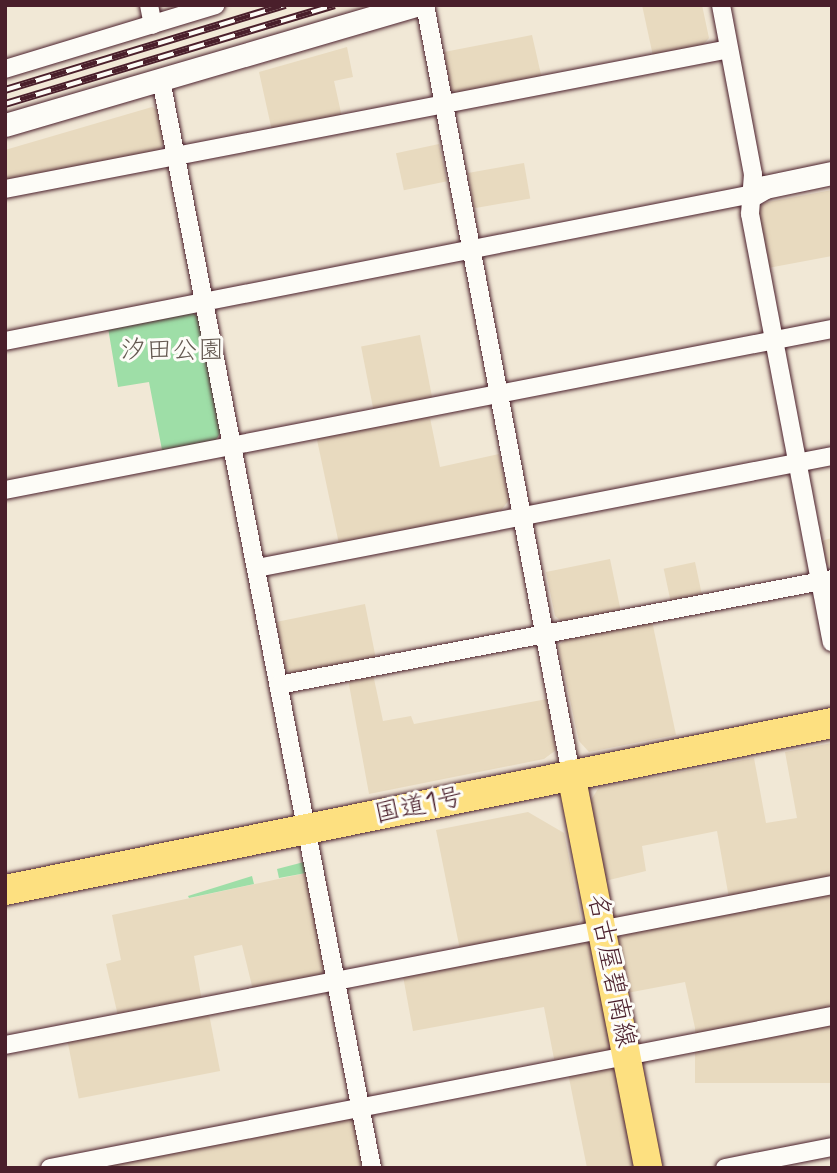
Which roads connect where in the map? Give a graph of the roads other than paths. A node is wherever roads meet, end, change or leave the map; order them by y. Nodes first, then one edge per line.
1 (149, 5) edge
2 (216, 5) edge
3 (415, 5) edge
4 (425, 5) edge
5 (720, 5) edge
6 (153, 25) junction
7 (729, 49) junction
8 (5, 69) edge
9 (161, 80) junction
10 (442, 105) junction
11 (5, 125) edge
12 (176, 157) junction
13 (832, 173) edge
14 (5, 189) edge
15 (753, 194) junction
16 (471, 250) junction
17 (204, 302) junction
18 (832, 329) edge
19 (774, 340) junction
20 (5, 341) edge
21 (500, 393) junction
22 (232, 445) junction
23 (832, 456) edge
24 (798, 462) junction
25 (5, 489) edge
26 (522, 516) junction
27 (257, 568) junction
28 (826, 580) edge
29 (545, 633) junction
30 (832, 642) edge
31 (279, 685) junction
32 (832, 723) edge
33 (571, 774) junction
34 (307, 831) junction
35 (832, 885) edge
36 (5, 890) edge
37 (602, 930) junction
38 (337, 982) junction
39 (832, 1016) edge
40 (5, 1045) edge
41 (628, 1056) junction
42 (360, 1107) junction
43 (832, 1147) edge
44 (50, 1168) edge
45 (372, 1168) edge
46 (649, 1168) edge
47 (725, 1168) edge

1 - 6 street
2 - 6 street
3 - 9 street
4 - 10 street
5 - 7 street
6 - 8 street
7 - 10 street
7 - 15 street
9 - 11 street
9 - 12 street
10 - 12 street
10 - 16 street
12 - 14 street
12 - 17 street
13 - 15 street
15 - 16 street
15 - 19 street
16 - 17 street
16 - 21 street
17 - 20 street
17 - 22 street
18 - 19 street
19 - 21 street
19 - 24 street
21 - 22 street
21 - 26 street
22 - 25 street
22 - 27 street
23 - 24 street
24 - 26 street
24 - 28 street
26 - 27 street
26 - 29 street
27 - 31 street
28 - 29 street
28 - 30 street
29 - 31 street
29 - 33 street
31 - 34 street
32 - 33 highway, 国道1号
33 - 34 highway, 国道1号
33 - 37 main road, 名古屋碧南線
34 - 36 highway, 国道1号
34 - 38 street
35 - 37 street
37 - 38 street
37 - 41 main road, 名古屋碧南線
38 - 40 street
38 - 42 street
39 - 41 street
41 - 42 street
41 - 46 main road, 名古屋碧南線
42 - 44 street
42 - 45 street
43 - 47 street

